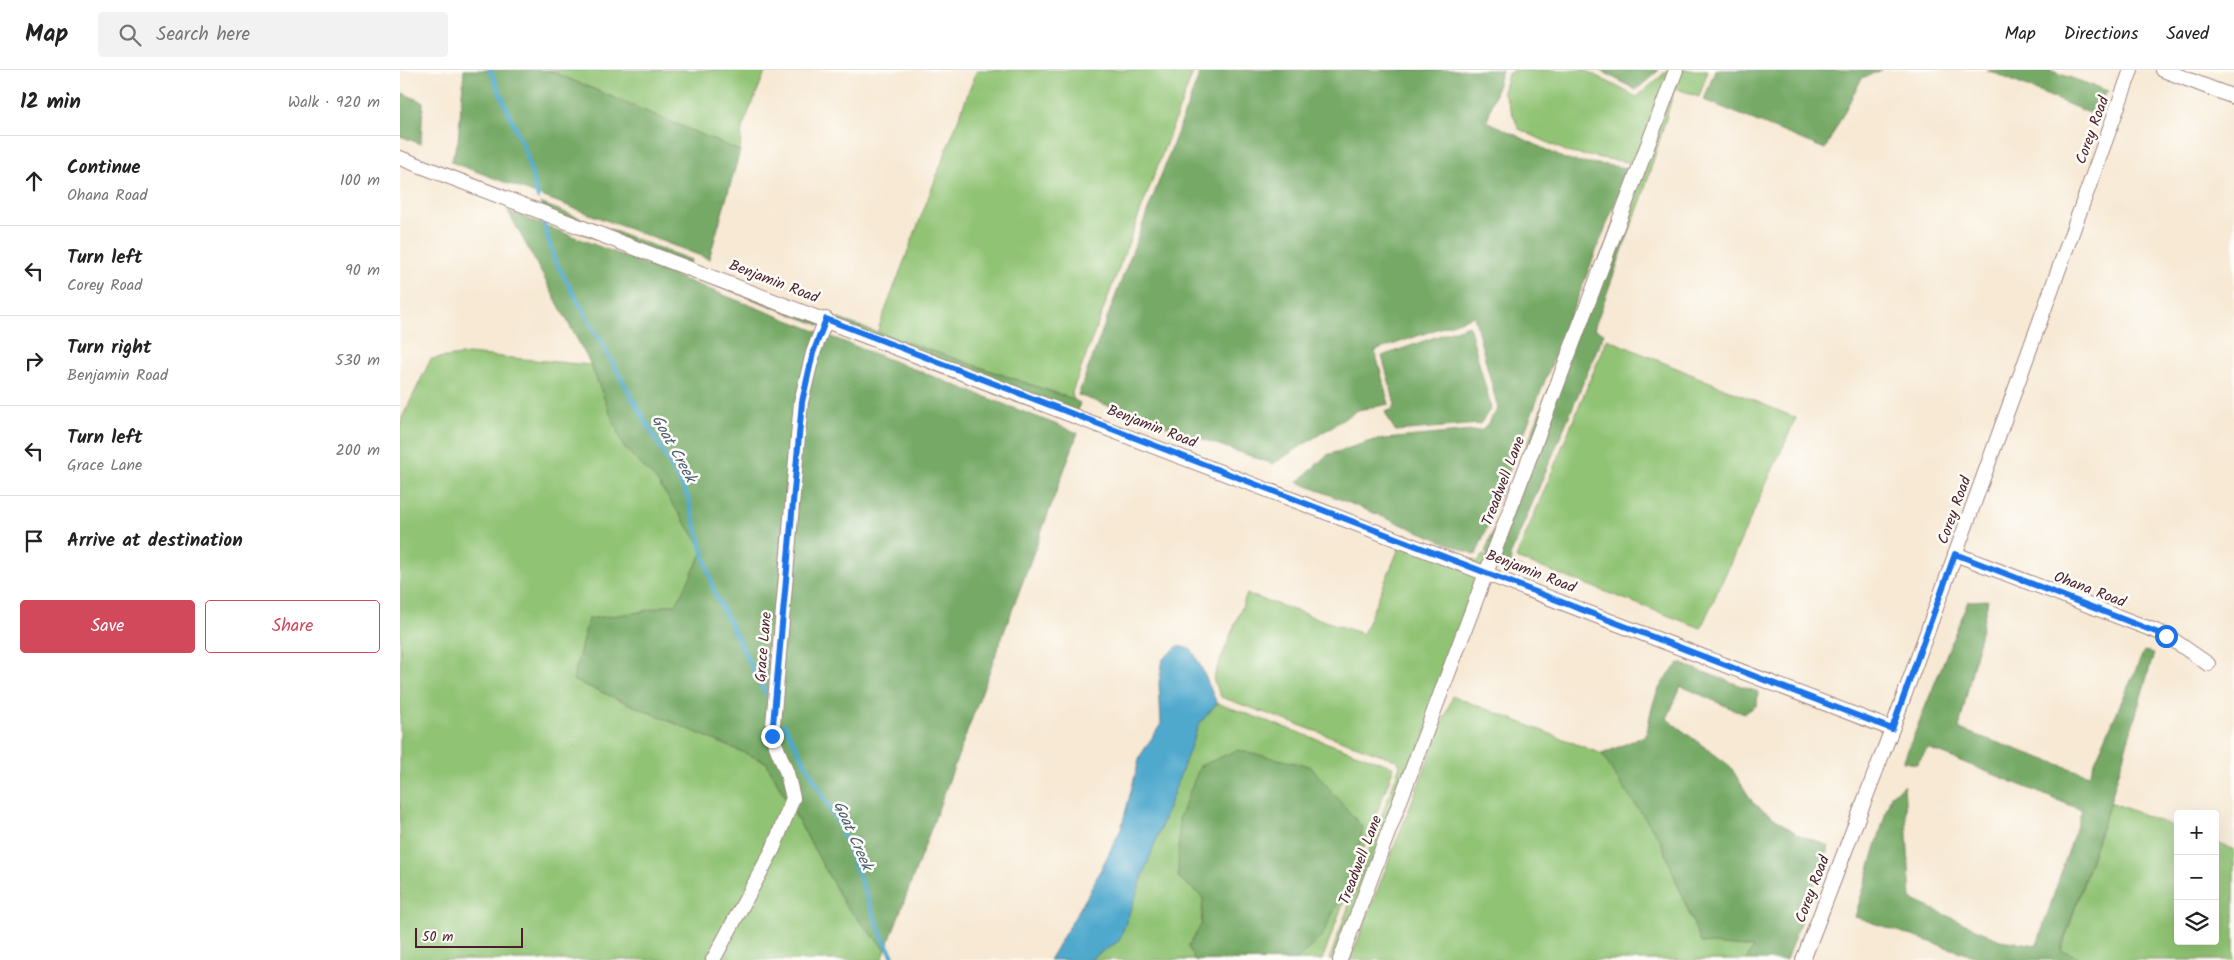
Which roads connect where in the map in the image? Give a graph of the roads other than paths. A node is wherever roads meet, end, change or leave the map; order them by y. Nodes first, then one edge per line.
1 (1676, 70) edge
2 (2131, 70) edge
3 (2163, 70) edge
4 (2234, 97) edge
5 (400, 158) edge
6 (826, 319) junction
7 (1955, 554) junction
8 (1487, 571) junction
9 (2208, 664) dead end
10 (1892, 729) junction
11 (712, 960) edge
12 (1340, 960) edge
13 (1803, 960) edge

1 - 8 street, Treadwell Lane
2 - 7 street, Corey Road
3 - 4 street
5 - 6 street, Benjamin Road
6 - 8 street, Benjamin Road
6 - 11 street, Grace Lane
7 - 9 street, Ohana Road
7 - 10 street, Corey Road
8 - 10 street, Benjamin Road
8 - 12 street, Treadwell Lane
10 - 13 street, Corey Road

